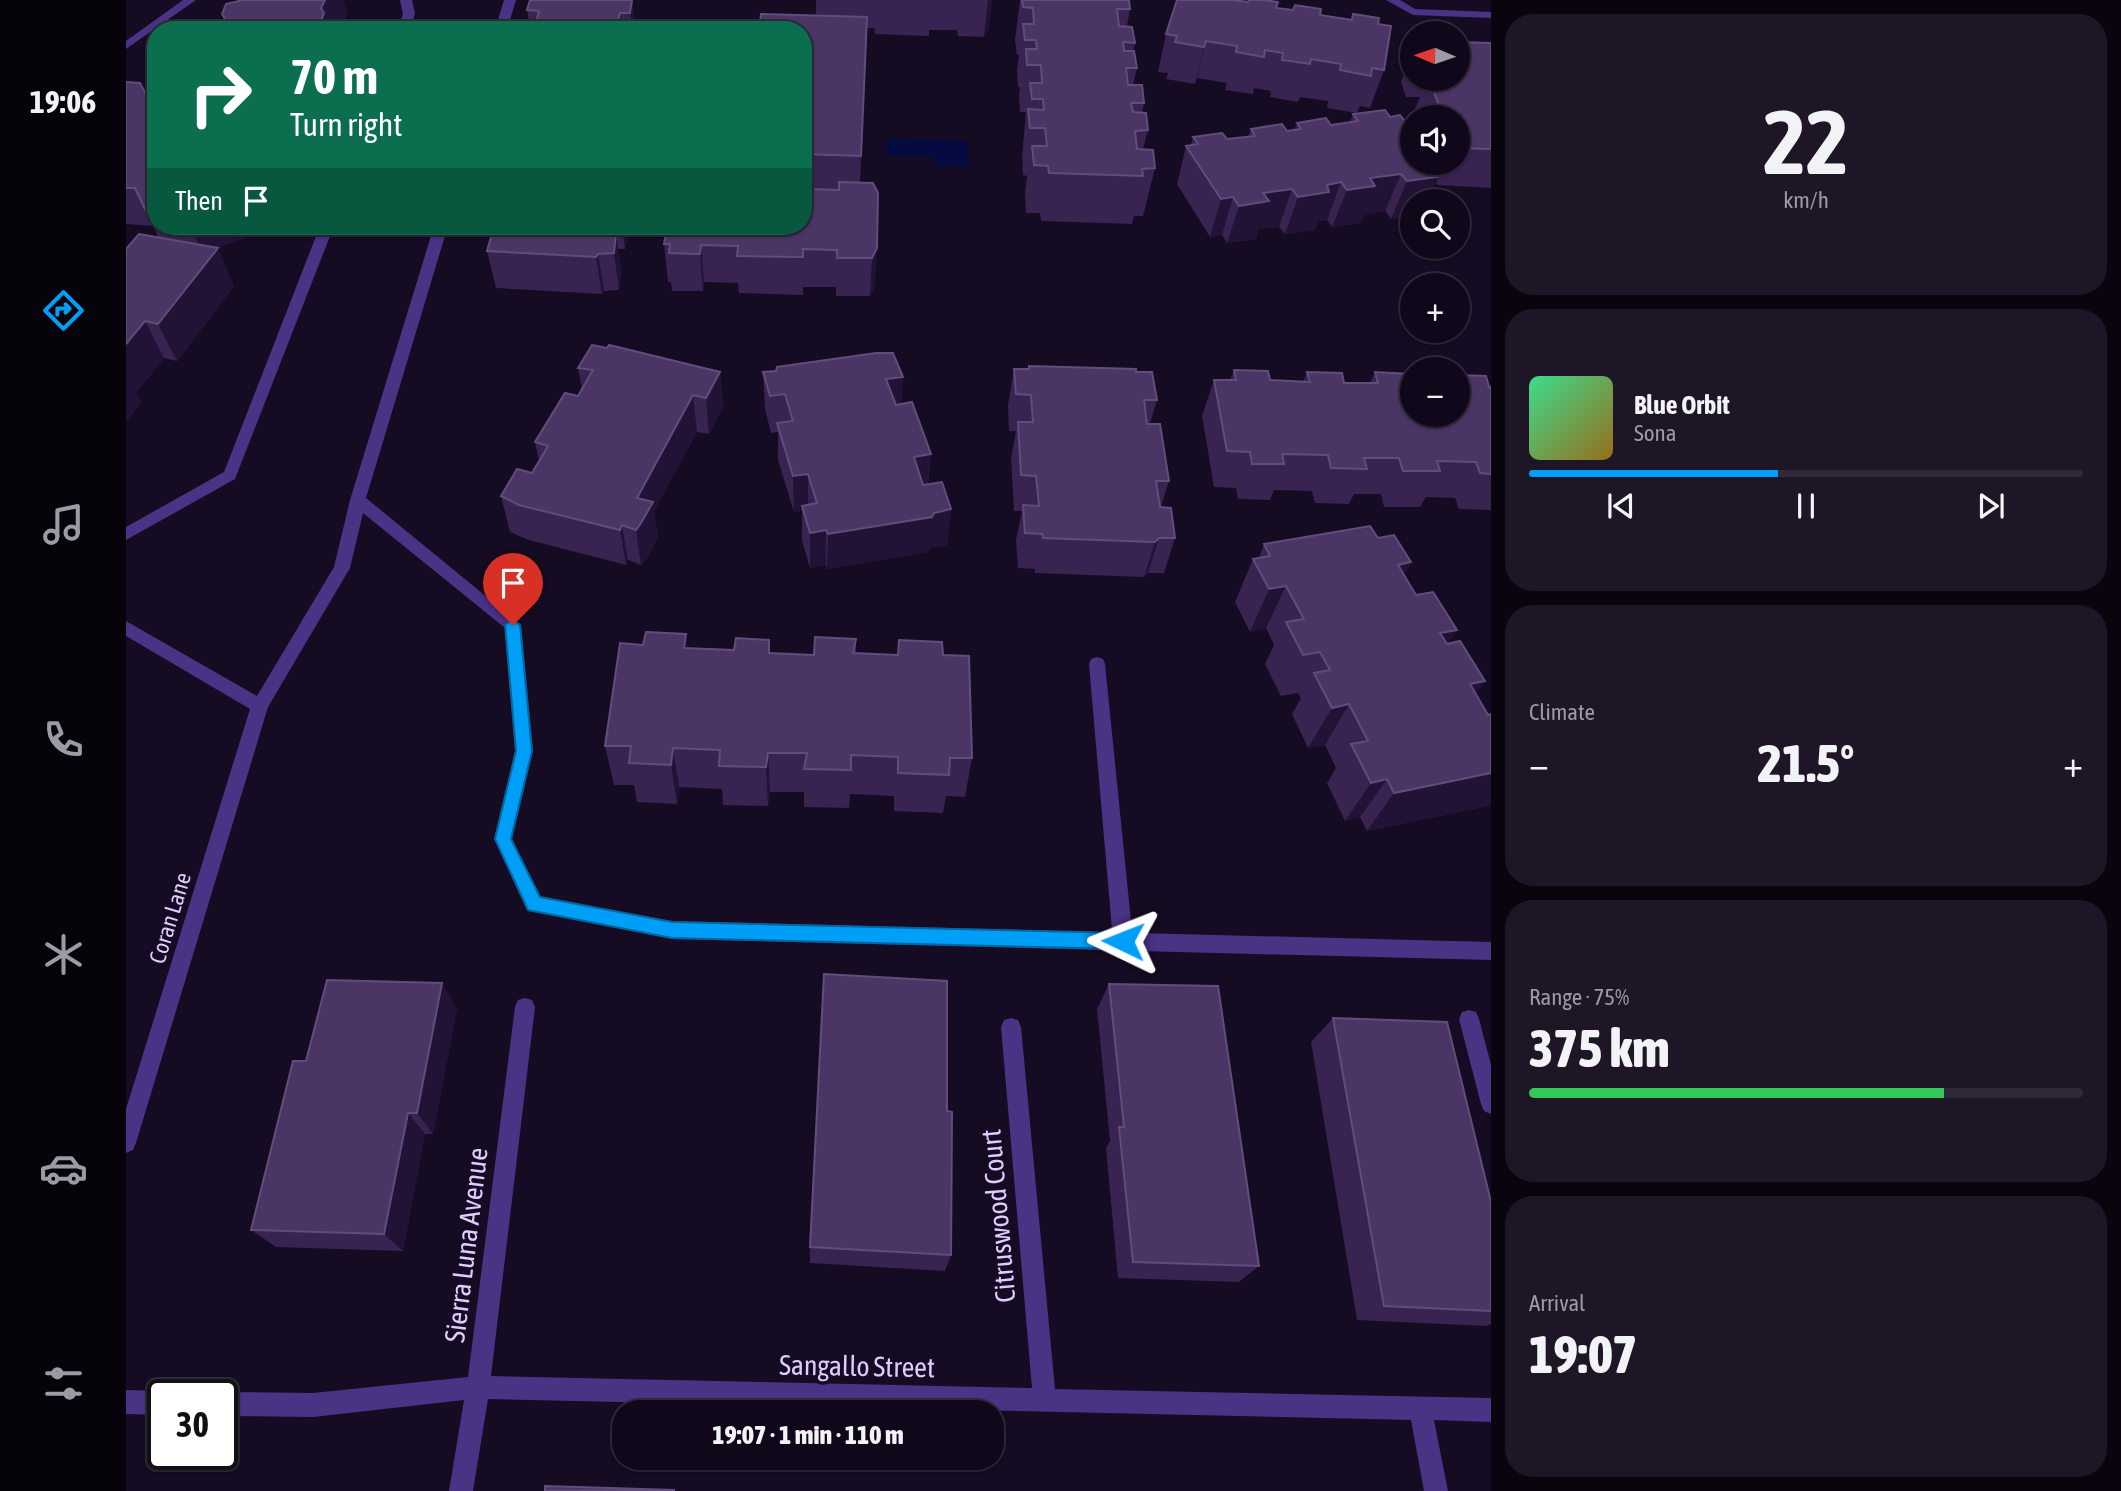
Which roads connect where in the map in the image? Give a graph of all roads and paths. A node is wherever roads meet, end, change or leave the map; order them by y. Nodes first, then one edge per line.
1 (190, 0) edge
2 (406, 0) edge
3 (510, 0) edge
4 (1392, 0) edge
5 (1491, 15) edge
6 (161, 21) edge
7 (406, 21) edge
8 (504, 21) edge
9 (147, 31) edge
10 (126, 46) edge
11 (323, 235) edge
12 (438, 235) edge
13 (358, 500) junction
14 (126, 534) edge
15 (126, 628) edge
16 (1097, 664) dead end
17 (260, 706) junction
18 (1123, 941) junction
19 (1491, 951) edge
20 (525, 1007) dead end
21 (1469, 1019) dead end
22 (1011, 1027) dead end
23 (1491, 1104) edge
24 (126, 1143) edge
25 (478, 1387) junction
26 (1044, 1399) junction
27 (126, 1402) edge
28 (147, 1403) edge
29 (238, 1404) edge
30 (1420, 1408) junction
31 (1491, 1410) edge
32 (461, 1491) edge
33 (1436, 1491) edge

1 - 6 street
2 - 7 street
3 - 8 street
4 - 5 street
9 - 10 street
11 - 14 street
12 - 13 street, Coran Lane
13 - 17 street, Coran Lane
13 - 18 street
15 - 17 street
16 - 18 street
17 - 24 street, Coran Lane
18 - 19 street
20 - 25 street, Sierra Luna Avenue
21 - 23 street
22 - 26 street, Citruswood Court
25 - 26 street, Sangallo Street
25 - 29 street, Sangallo Street
25 - 32 street, Sierra Luna Avenue
26 - 30 street, Sangallo Street
27 - 28 street
30 - 31 street, Sangallo Street
30 - 33 street

